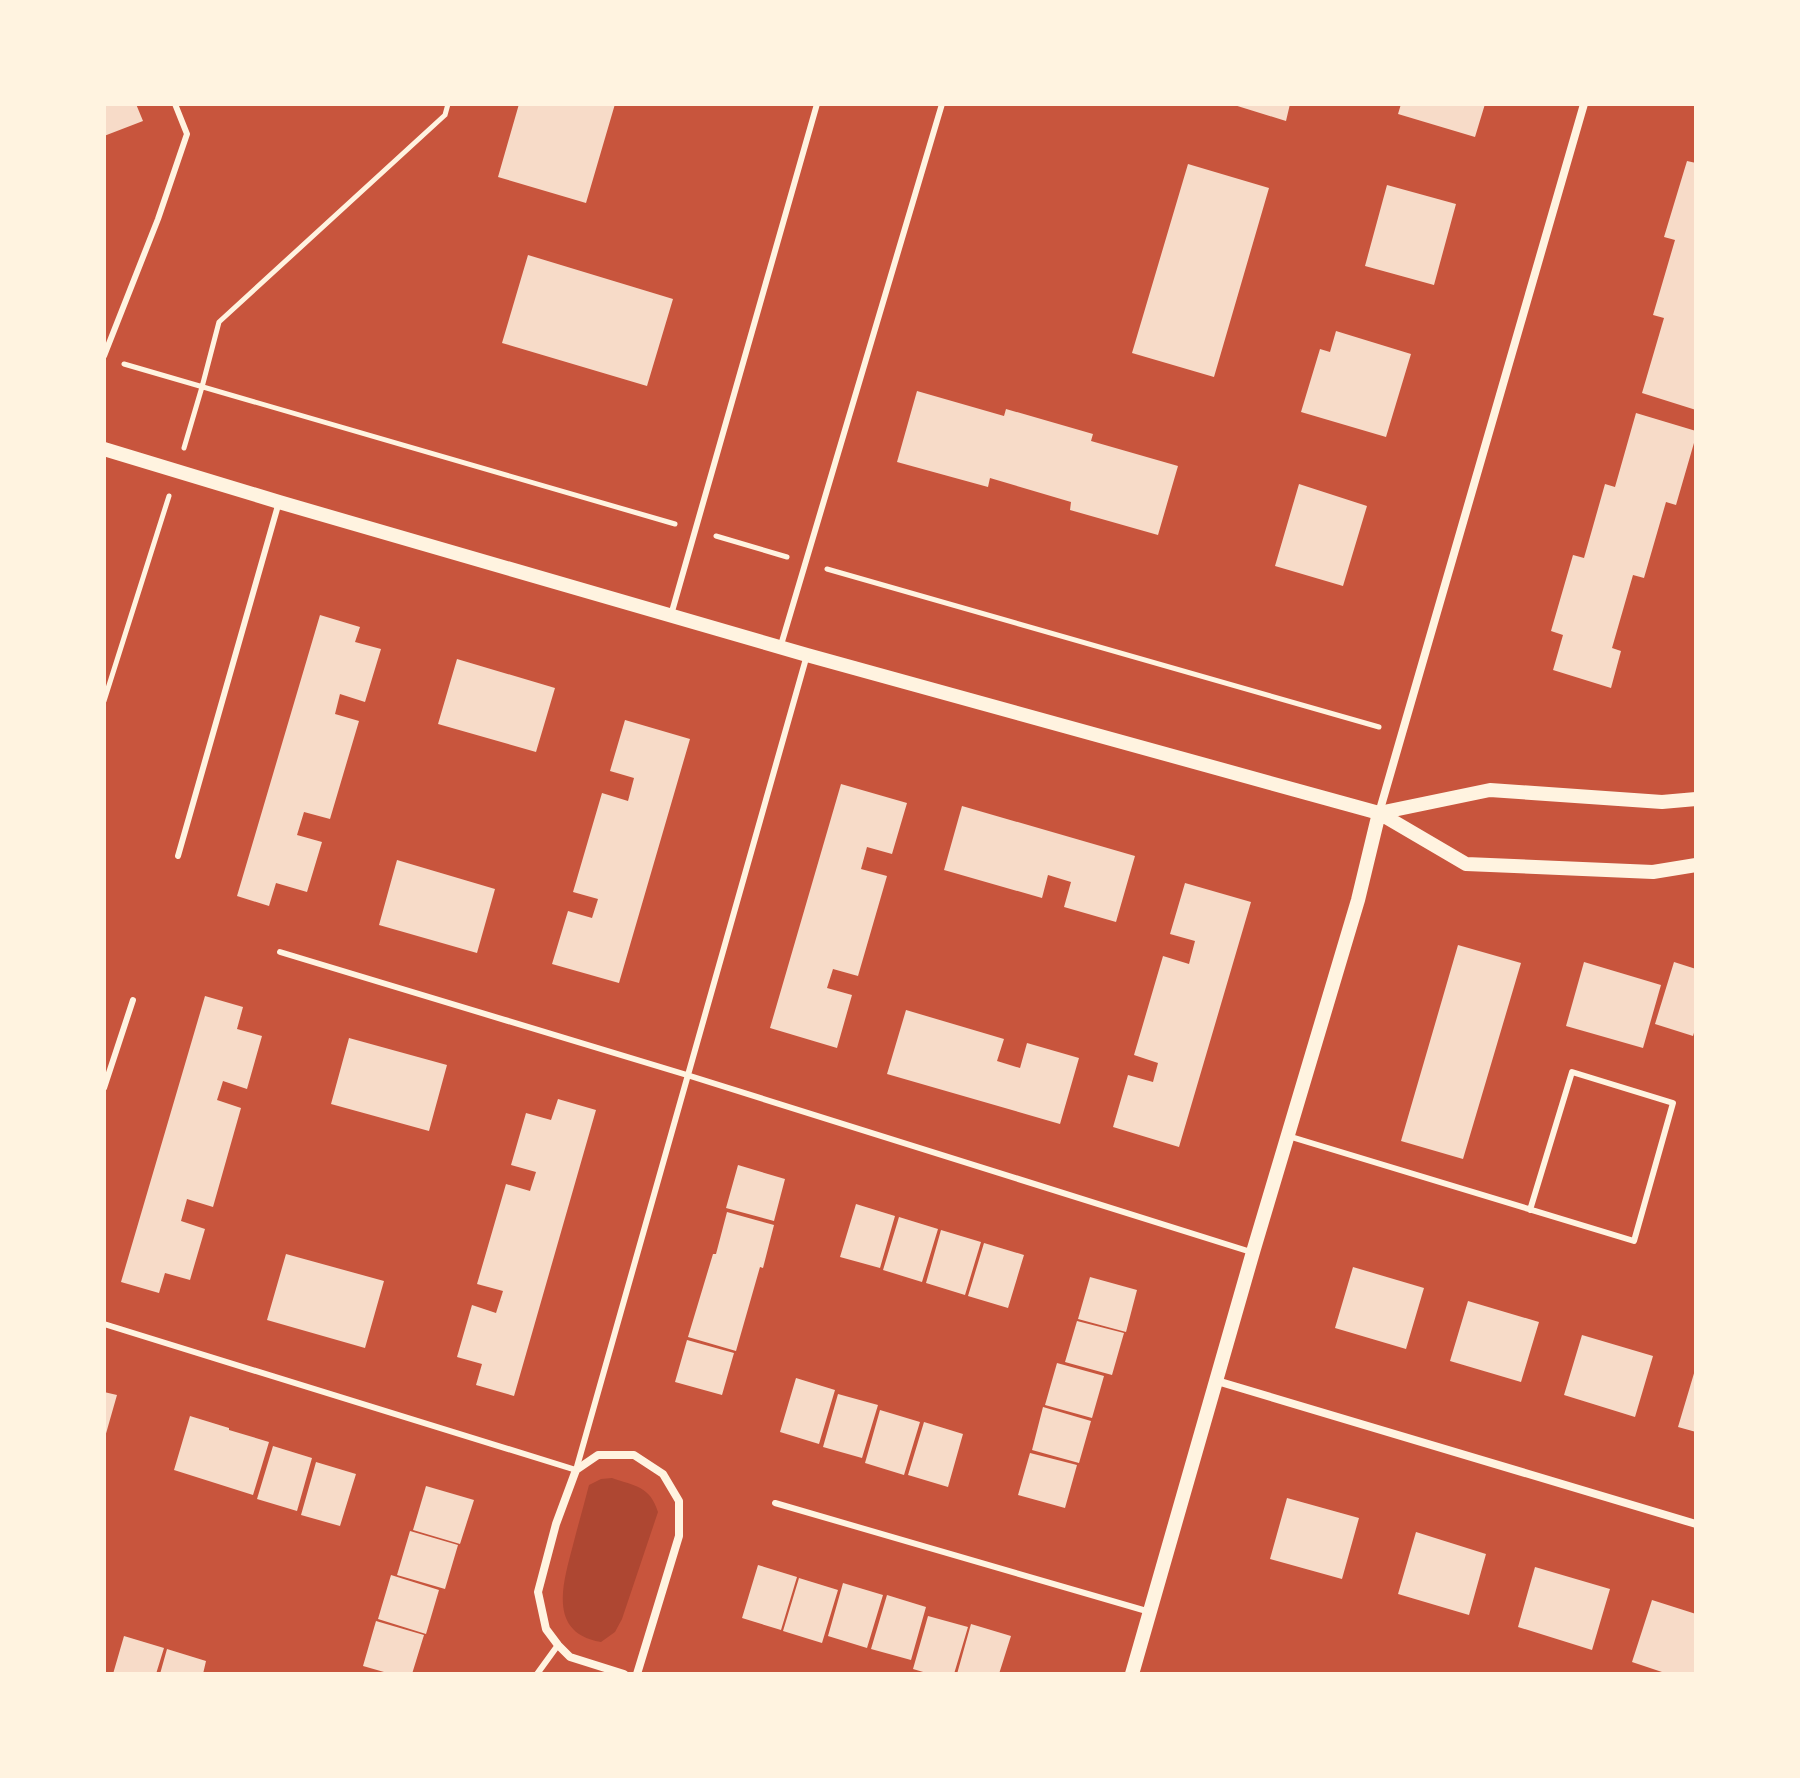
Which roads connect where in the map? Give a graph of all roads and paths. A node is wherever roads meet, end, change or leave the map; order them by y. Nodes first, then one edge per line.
1 (175, 104) edge
2 (448, 104) edge
3 (817, 104) edge
4 (942, 104) edge
5 (1584, 104) edge
6 (104, 356) edge
7 (118, 363) dead end
8 (202, 387) junction
9 (104, 449) edge
10 (178, 470) junction
11 (279, 502) junction
12 (694, 530) junction
13 (805, 562) junction
14 (671, 615) junction
15 (780, 647) junction
16 (807, 655) junction
17 (104, 701) edge
18 (1402, 734) junction
19 (1696, 799) edge
20 (1379, 813) junction
21 (178, 856) dead end
22 (1696, 865) edge
23 (280, 952) dead end
24 (133, 1000) dead end
25 (687, 1075) junction
26 (104, 1088) edge
27 (1288, 1136) junction
28 (1530, 1210) junction
29 (1253, 1252) junction
30 (104, 1324) edge
31 (1217, 1381) junction
32 (576, 1470) junction
33 (775, 1503) dead end
34 (1696, 1524) edge
35 (1150, 1612) junction
36 (558, 1645) junction
37 (537, 1674) edge
38 (624, 1674) edge
39 (637, 1674) edge
40 (1132, 1674) edge

1 - 6 lane
2 - 8 path
3 - 12 lane
4 - 13 lane
5 - 18 street
7 - 8 path
8 - 10 path
8 - 12 path
9 - 10 street
10 - 11 street
10 - 17 path
11 - 14 street
11 - 21 lane
12 - 13 path
12 - 14 lane
13 - 15 lane
13 - 18 path
14 - 15 street
15 - 16 street
16 - 20 street
16 - 25 lane
18 - 20 street
19 - 20 street
20 - 22 street
20 - 27 street
23 - 25 lane
24 - 26 lane
25 - 29 lane
25 - 32 lane
27 - 28 lane
27 - 29 street
28 - 28 lane
29 - 31 street
30 - 32 lane
31 - 34 street
31 - 35 street
32 - 36 street
32 - 39 street
33 - 35 lane
35 - 40 street
36 - 37 lane
36 - 38 street

